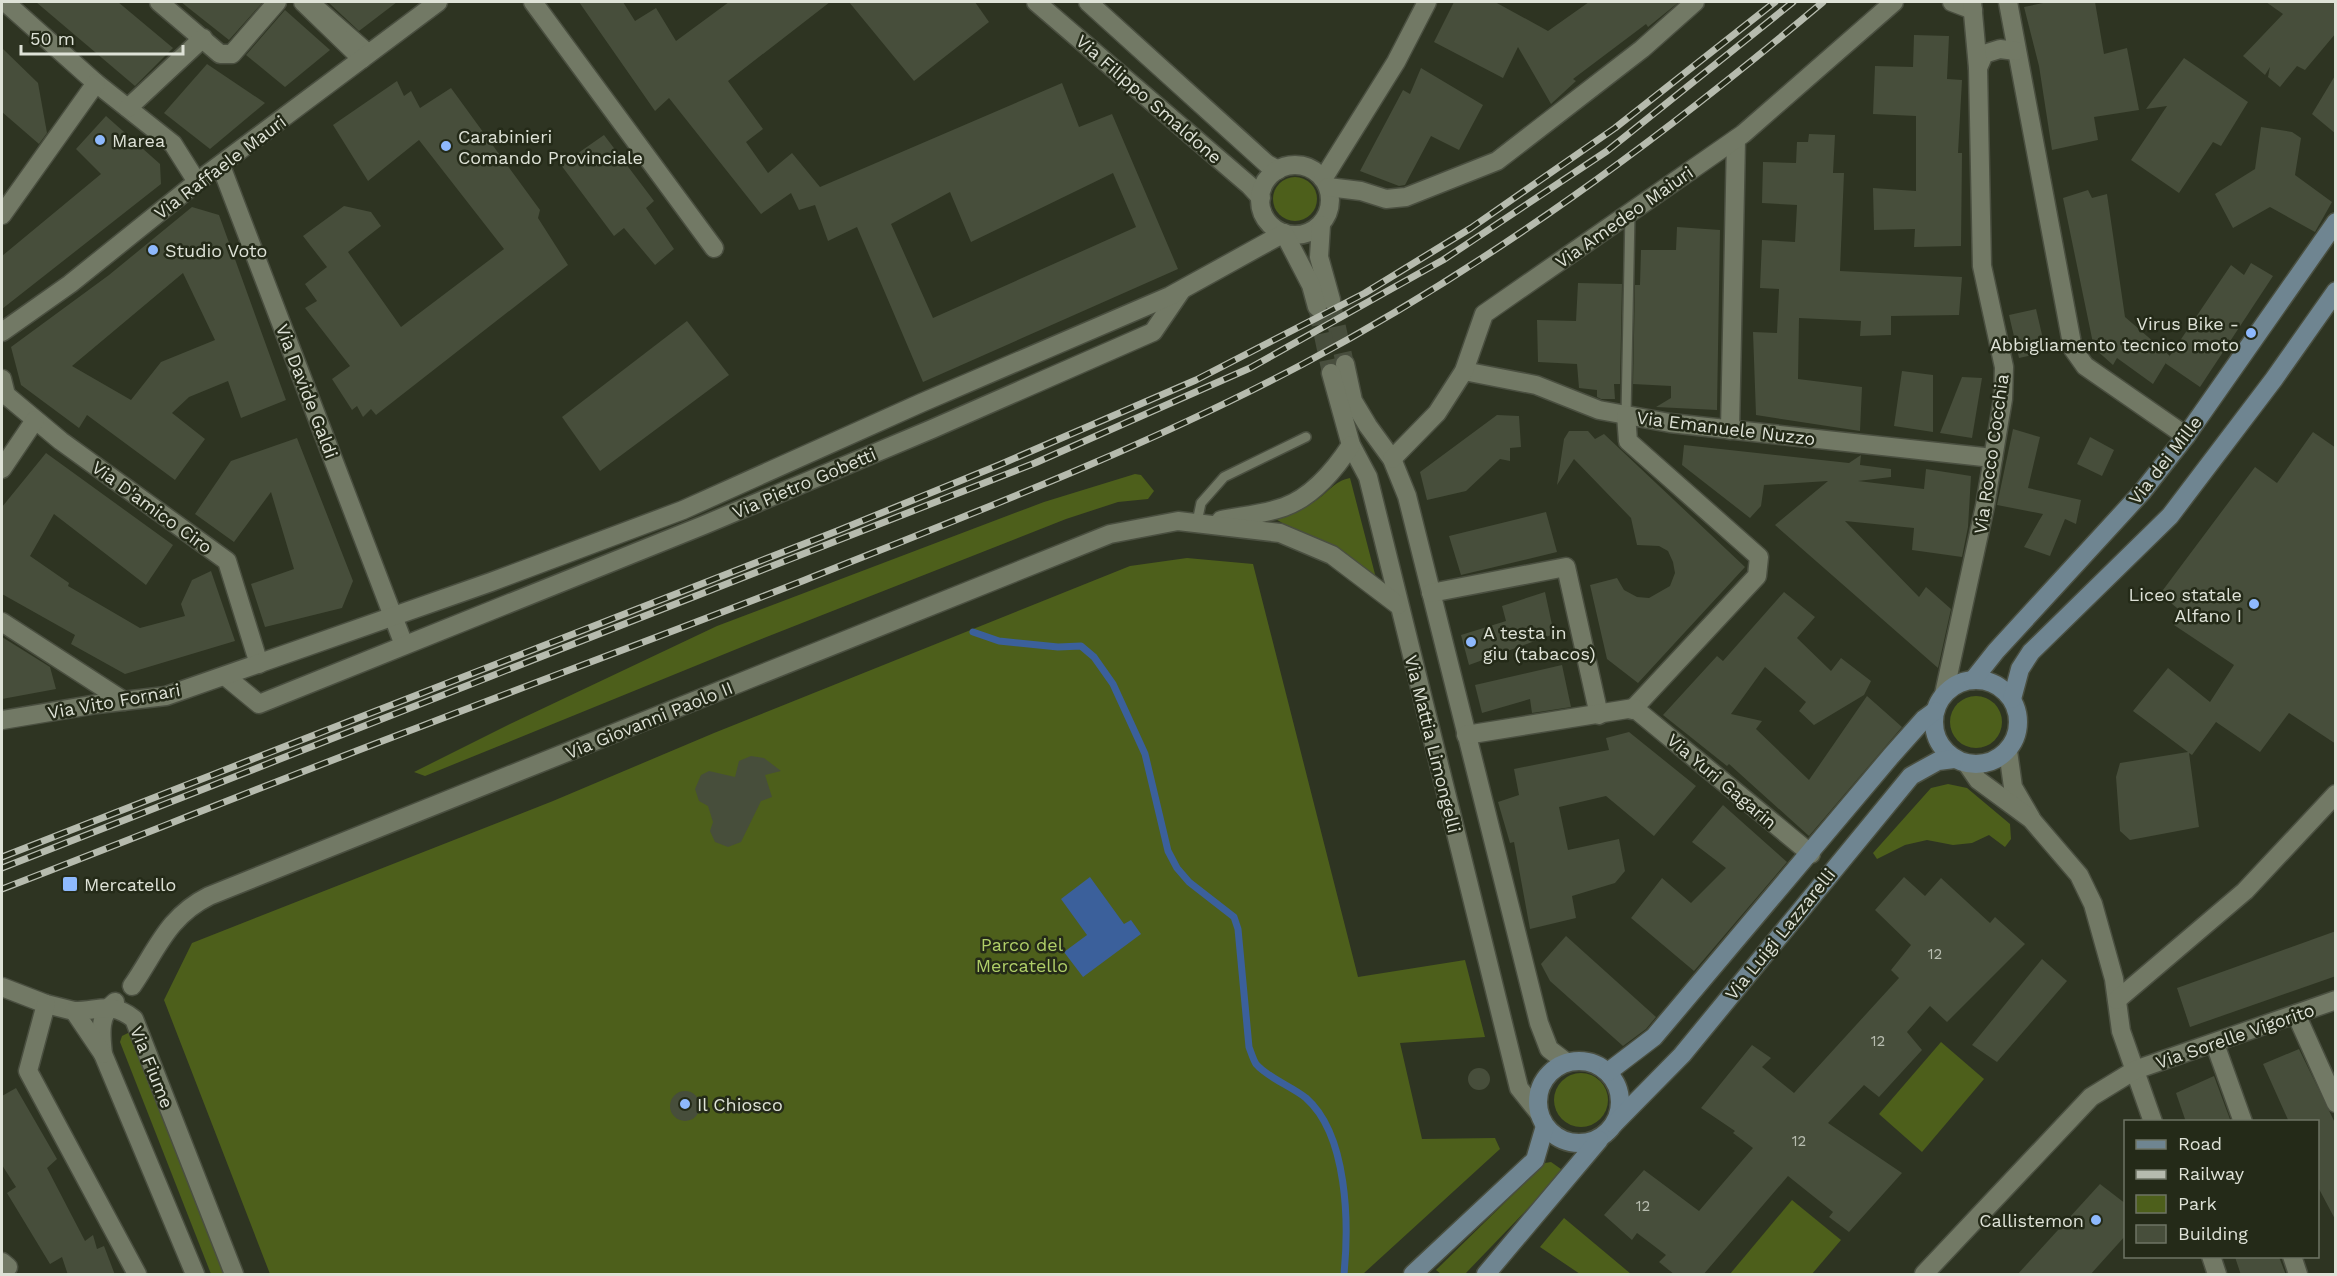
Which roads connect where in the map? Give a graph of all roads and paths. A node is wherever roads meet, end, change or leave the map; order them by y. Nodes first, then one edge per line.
1 (6, 2) edge
2 (159, 2) edge
3 (277, 2) edge
4 (303, 2) edge
5 (316, 2) edge
6 (438, 2) edge
7 (533, 2) edge
8 (1036, 2) edge
9 (1088, 2) edge
10 (1427, 2) edge
11 (1695, 2) edge
12 (1894, 2) edge
13 (1952, 2) edge
14 (2008, 2) edge
15 (1973, 6) edge
16 (203, 38) junction
17 (2016, 51) junction
18 (367, 55) junction
19 (1978, 68) junction
20 (96, 82) junction
21 (128, 108) junction
22 (1736, 139) junction
23 (221, 166) junction
24 (1278, 170) junction
25 (197, 182) junction
26 (1326, 183) junction
27 (1261, 198) junction
28 (1630, 213) junction
29 (2, 214) edge
30 (2336, 222) edge
31 (1320, 225) junction
32 (1284, 234) junction
33 (714, 248) dead end
34 (1182, 290) junction
35 (2336, 291) edge
36 (2, 332) edge
37 (1464, 371) junction
38 (2, 379) edge
39 (931, 398) junction
40 (1626, 415) junction
41 (36, 420) junction
42 (943, 424) junction
43 (1730, 430) junction
44 (2186, 436) junction
45 (1306, 437) dead end
46 (1352, 445) junction
47 (1993, 458) junction
48 (1392, 459) junction
49 (2, 469) edge
50 (1202, 522) junction
51 (625, 531) junction
52 (634, 552) junction
53 (1431, 593) junction
54 (1398, 605) junction
55 (393, 616) junction
56 (2, 622) edge
57 (405, 645) junction
58 (259, 664) junction
59 (225, 676) junction
60 (1973, 680) junction
61 (1944, 694) junction
62 (2012, 699) junction
63 (124, 701) junction
64 (1633, 709) junction
65 (1935, 711) junction
66 (1599, 715) junction
67 (2, 720) edge
68 (1466, 735) junction
69 (2008, 751) junction
70 (1960, 761) junction
71 (2336, 794) edge
72 (2031, 819) junction
73 (1811, 854) junction
74 (132, 986) junction
75 (2, 987) edge
76 (2117, 1000) junction
77 (2336, 1000) edge
78 (46, 1004) junction
79 (109, 1007) junction
80 (74, 1011) junction
81 (2296, 1014) junction
82 (134, 1019) junction
83 (2215, 1044) junction
84 (103, 1054) junction
85 (1566, 1062) junction
86 (2135, 1070) junction
87 (1608, 1072) junction
88 (2336, 1103) edge
89 (1542, 1119) junction
90 (2152, 1120) edge
91 (2242, 1120) edge
92 (1614, 1124) junction
93 (1599, 1140) junction
94 (2211, 1258) edge
95 (2292, 1258) edge
96 (137, 1275) edge
97 (195, 1275) edge
98 (234, 1275) edge
99 (1413, 1275) edge
100 (1486, 1275) edge
101 (1924, 1275) edge
102 (2217, 1275) edge
103 (2298, 1275) edge

1 - 20 street
2 - 16 street
3 - 16 street
4 - 18 street
5 - 18 lane
6 - 18 street, Via Raffaele Mauri
7 - 33 street
8 - 27 street, Via Filippo Smaldone
9 - 24 street, Via Filippo Smaldone
10 - 26 street
11 - 26 street
12 - 22 street, Via Amedeo Maiuri
13 - 15 street
14 - 17 street
15 - 19 street, Via Rocco Cocchia
16 - 21 street
17 - 19 street
17 - 44 street
18 - 23 street, Via Raffaele Mauri
19 - 47 street, Via Rocco Cocchia
20 - 21 street
20 - 29 street
21 - 25 street
22 - 28 street, Via Amedeo Maiuri
22 - 43 street
23 - 25 street, Via Raffaele Mauri
23 - 55 street, Via Davide Galdi
24 - 26 street
24 - 27 street
25 - 36 street, Via Raffaele Mauri
26 - 31 street
27 - 32 street
28 - 37 street, Via Amedeo Maiuri
28 - 40 lane
30 - 44 street, Via dei Mille
31 - 32 street
31 - 32 street
32 - 34 street, Via Pietro Gobetti
34 - 39 street, Via Pietro Gobetti
34 - 42 street, Via Pietro Gobetti
35 - 62 street, Via dei Mille
37 - 40 street, Via Emanuele Nuzzo
37 - 48 street, Via Amedeo Maiuri
38 - 41 street, Via D'amico Ciro
39 - 42 street
39 - 51 street, Via Pietro Gobetti
40 - 43 street, Via Emanuele Nuzzo
40 - 64 street
41 - 49 street
41 - 58 street, Via D'amico Ciro
42 - 52 street, Via Pietro Gobetti
43 - 47 street, Via Emanuele Nuzzo
44 - 60 street, Via dei Mille
45 - 50 lane
46 - 48 street, Via Mattia Limongelli
46 - 50 street, Via Giovanni Paolo II
46 - 54 street, Via Mattia Limongelli
47 - 61 street, Via Rocco Cocchia
48 - 53 street, Via Mattia Limongelli
50 - 54 street, Via Giovanni Paolo II
50 - 74 street, Via Giovanni Paolo II
51 - 52 street
51 - 55 street, Via Pietro Gobetti
52 - 57 street, Via Pietro Gobetti
53 - 66 street
53 - 68 street, Via Mattia Limongelli
54 - 89 street, Via Mattia Limongelli
55 - 57 street, Via Davide Galdi
55 - 58 street, Via Vito Fornari
56 - 63 street
57 - 59 street
58 - 59 street, Via Vito Fornari
59 - 63 street, Via Vito Fornari
60 - 61 street
60 - 62 street
61 - 65 street
62 - 69 street
63 - 67 street, Via Vito Fornari
64 - 66 street
64 - 73 street, Via Yuri Gagarin
65 - 70 street
65 - 73 street, Via Luigi Lazzarelli
66 - 68 street
68 - 85 street, Via Mattia Limongelli
69 - 70 street
69 - 72 street
70 - 72 street
70 - 92 street, Via Luigi Lazzarelli
71 - 76 street
72 - 76 street
73 - 87 street, Via Luigi Lazzarelli
74 - 79 street, Via Giovanni Paolo II
74 - 82 street
75 - 78 street
76 - 86 street
77 - 81 street, Via Sorelle Vigorito
78 - 80 street
78 - 96 street
79 - 80 street
79 - 82 street, Via Fiume
79 - 84 street, Via Fiume
80 - 84 street
81 - 83 street, Via Sorelle Vigorito
81 - 88 street
82 - 98 street, Via Fiume
83 - 86 street, Via Sorelle Vigorito
83 - 91 street
84 - 97 street, Via Fiume
85 - 87 street
85 - 89 street
86 - 90 street
86 - 101 street, Via Sorelle Vigorito
87 - 92 street
89 - 93 street
89 - 99 street
92 - 93 street
93 - 100 street
94 - 102 street
95 - 103 street

